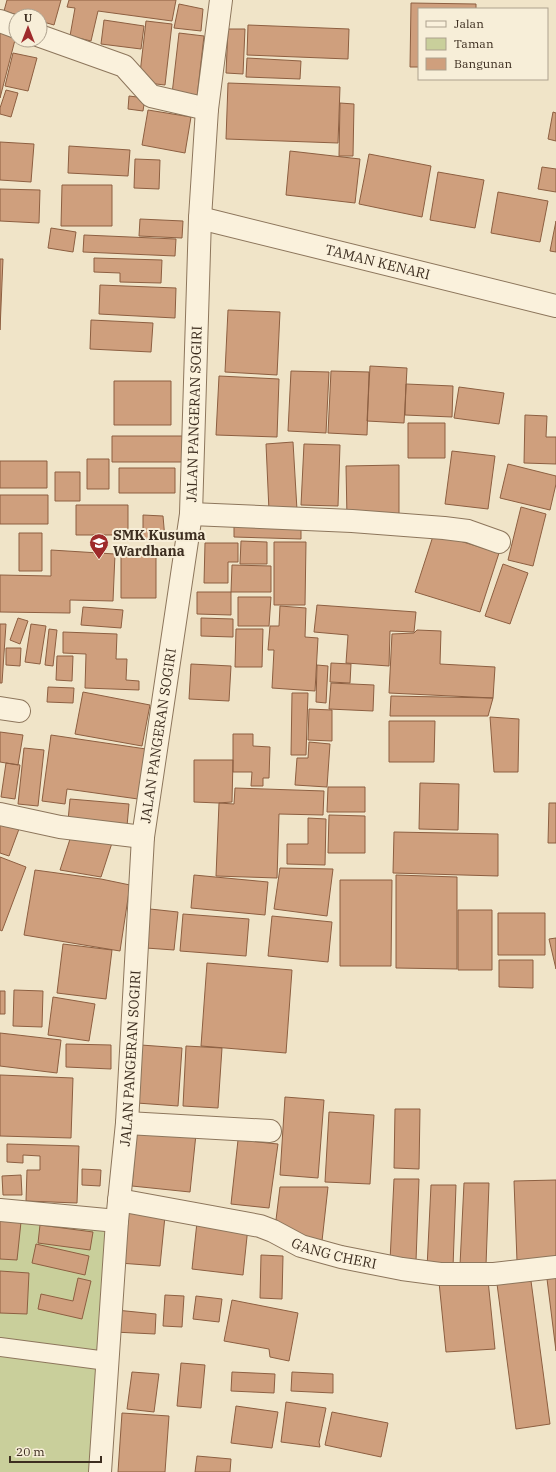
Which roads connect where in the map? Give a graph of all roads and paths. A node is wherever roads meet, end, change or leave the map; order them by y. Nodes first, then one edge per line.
1 (221, 0) edge
2 (48, 39) edge
3 (208, 109) junction
4 (200, 218) junction
5 (556, 306) edge
6 (191, 514) junction
7 (499, 542) dead end
8 (0, 814) edge
9 (143, 837) junction
10 (127, 1124) junction
11 (270, 1131) dead end
12 (0, 1210) edge
13 (118, 1210) junction
14 (556, 1267) edge
15 (0, 1347) edge
16 (107, 1361) junction
17 (100, 1472) edge

1 - 3 street, JALAN PANGERAN SOGIRI
2 - 3 street
3 - 4 street, JALAN PANGERAN SOGIRI
4 - 5 street, TAMAN KENARI
4 - 6 street, JALAN PANGERAN SOGIRI
6 - 7 street
6 - 9 street, JALAN PANGERAN SOGIRI
8 - 9 street
9 - 10 street, JALAN PANGERAN SOGIRI
10 - 11 street
10 - 13 street, JALAN PANGERAN SOGIRI
12 - 13 street, GANG CHERI
13 - 14 street, GANG CHERI
13 - 16 street, JALAN PANGERAN SOGIRI
15 - 16 lane
16 - 17 street, JALAN PANGERAN SOGIRI

